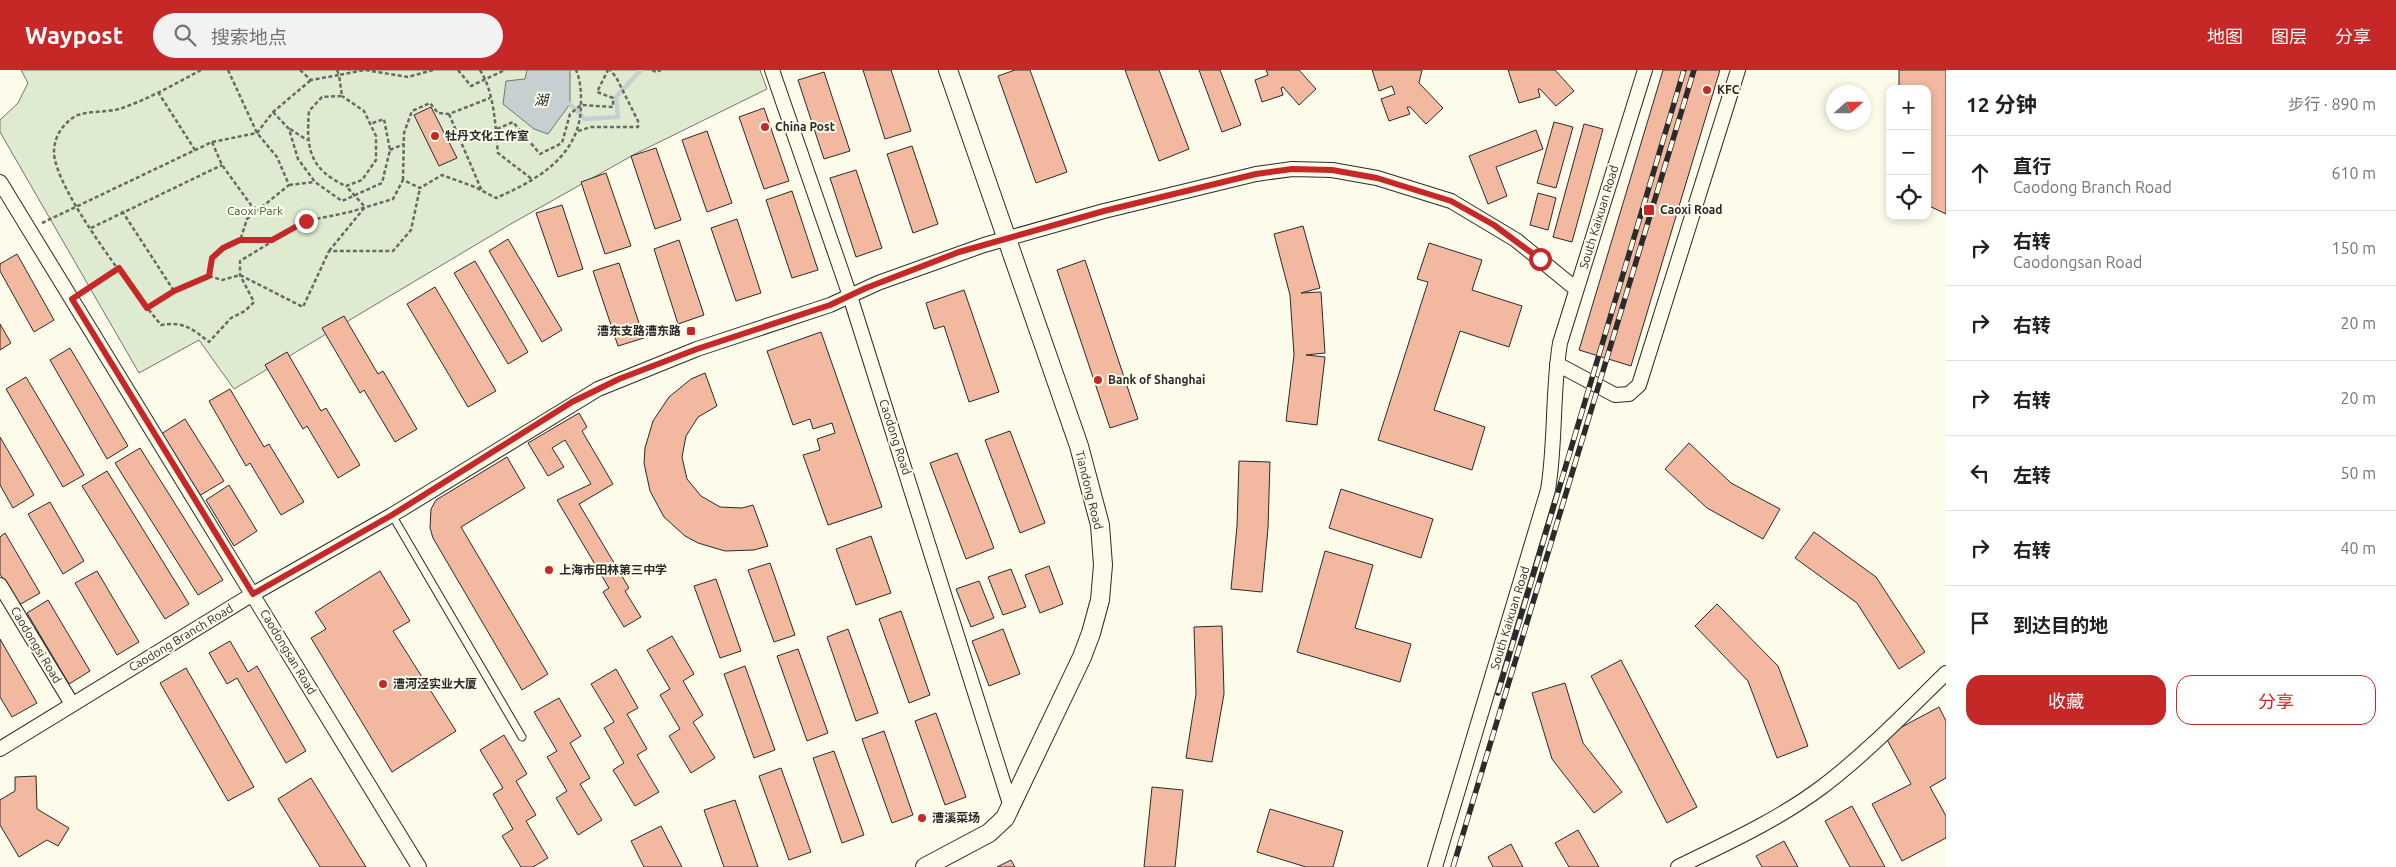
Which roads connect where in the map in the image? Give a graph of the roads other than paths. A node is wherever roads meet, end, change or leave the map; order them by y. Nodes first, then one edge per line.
1 (772, 70) edge
2 (948, 70) edge
3 (1645, 70) edge
4 (1738, 70) edge
5 (0, 182) edge
6 (1006, 238) junction
7 (1576, 289) junction
8 (850, 296) junction
9 (1557, 364) junction
10 (392, 515) junction
11 (0, 585) edge
12 (253, 594) junction
13 (1946, 673) edge
14 (72, 704) junction
15 (522, 737) dead end
16 (0, 750) edge
17 (1011, 807) junction
18 (420, 867) edge
19 (925, 867) edge
20 (1436, 867) edge
21 (1678, 867) edge

1 - 8 street, Caodong Road
2 - 6 street, Tiandong Road
3 - 7 street, South Kaixuan Road
4 - 9 street
5 - 12 street, Caodongsan Road
6 - 7 street, Caodong Branch Road
6 - 8 street, Caodong Branch Road
6 - 17 street, Tiandong Road
7 - 9 street, South Kaixuan Road
8 - 10 street, Caodong Branch Road
8 - 17 street, Caodong Road
9 - 20 street, South Kaixuan Road
10 - 12 street, Caodong Branch Road
10 - 15 lane
11 - 14 street, Caodongsi Road
12 - 14 street, Caodong Branch Road
12 - 18 street, Caodongsan Road
13 - 21 street
14 - 16 street, Caodong Branch Road
17 - 19 street, Tiandong Road

